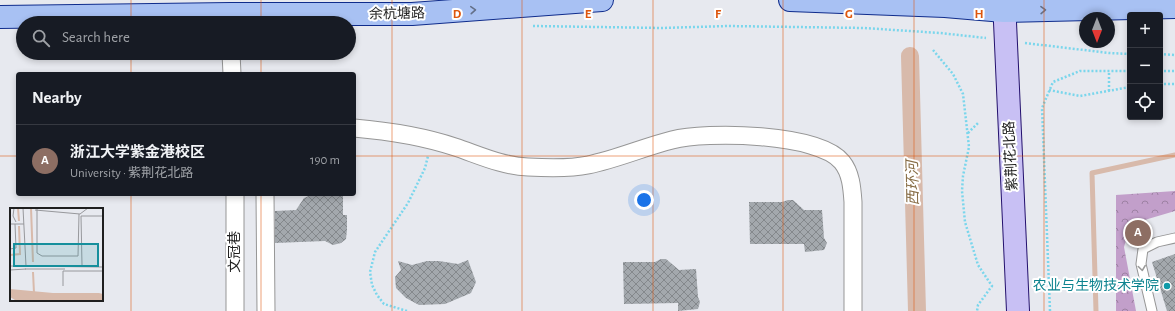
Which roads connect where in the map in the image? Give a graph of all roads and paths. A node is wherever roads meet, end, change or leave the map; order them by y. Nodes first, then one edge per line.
1 (602, 0) edge
2 (790, 0) edge
3 (1004, 5) edge
4 (1175, 7) edge
5 (339, 16) edge
6 (0, 17) edge
7 (16, 17) edge
8 (530, 26) dead end
9 (1005, 40) junction
10 (933, 50) dead end
11 (1127, 54) edge
12 (1163, 54) edge
13 (1175, 55) edge
14 (231, 60) edge
15 (1109, 71) junction
16 (1127, 71) edge
17 (1163, 71) edge
18 (1175, 71) edge
19 (232, 72) edge
20 (1163, 84) edge
21 (1175, 84) edge
22 (1127, 88) edge
23 (1049, 90) junction
24 (1109, 91) junction
25 (979, 122) dead end
26 (356, 128) edge
27 (968, 134) junction
28 (432, 140) junction
29 (235, 196) edge
30 (265, 196) edge
31 (1175, 238) edge
32 (235, 311) edge
33 (266, 311) edge
34 (407, 311) edge
35 (853, 311) edge
36 (977, 311) edge
37 (1018, 311) edge
38 (1050, 311) edge
39 (1152, 311) edge

5 -> 1 main road, 余杭塘路
2 - 3 main road
3 -> 4 main road
3 - 9 main road, 紫荆花北路
6 - 7 main road, 余杭塘路
8 - 9 path
9 - 11 path
9 - 37 main road, 紫荆花北路
10 - 27 path
12 - 13 path
14 - 19 street
15 - 16 path
15 - 23 path
15 - 24 path
17 - 18 path
20 - 21 path
22 - 24 path
23 - 24 path
23 - 38 path
25 - 27 path
26 - 28 street
27 - 36 path
28 - 34 path
28 - 35 street
29 - 32 street, 文冠巷
30 - 33 street
31 -> 39 lane

